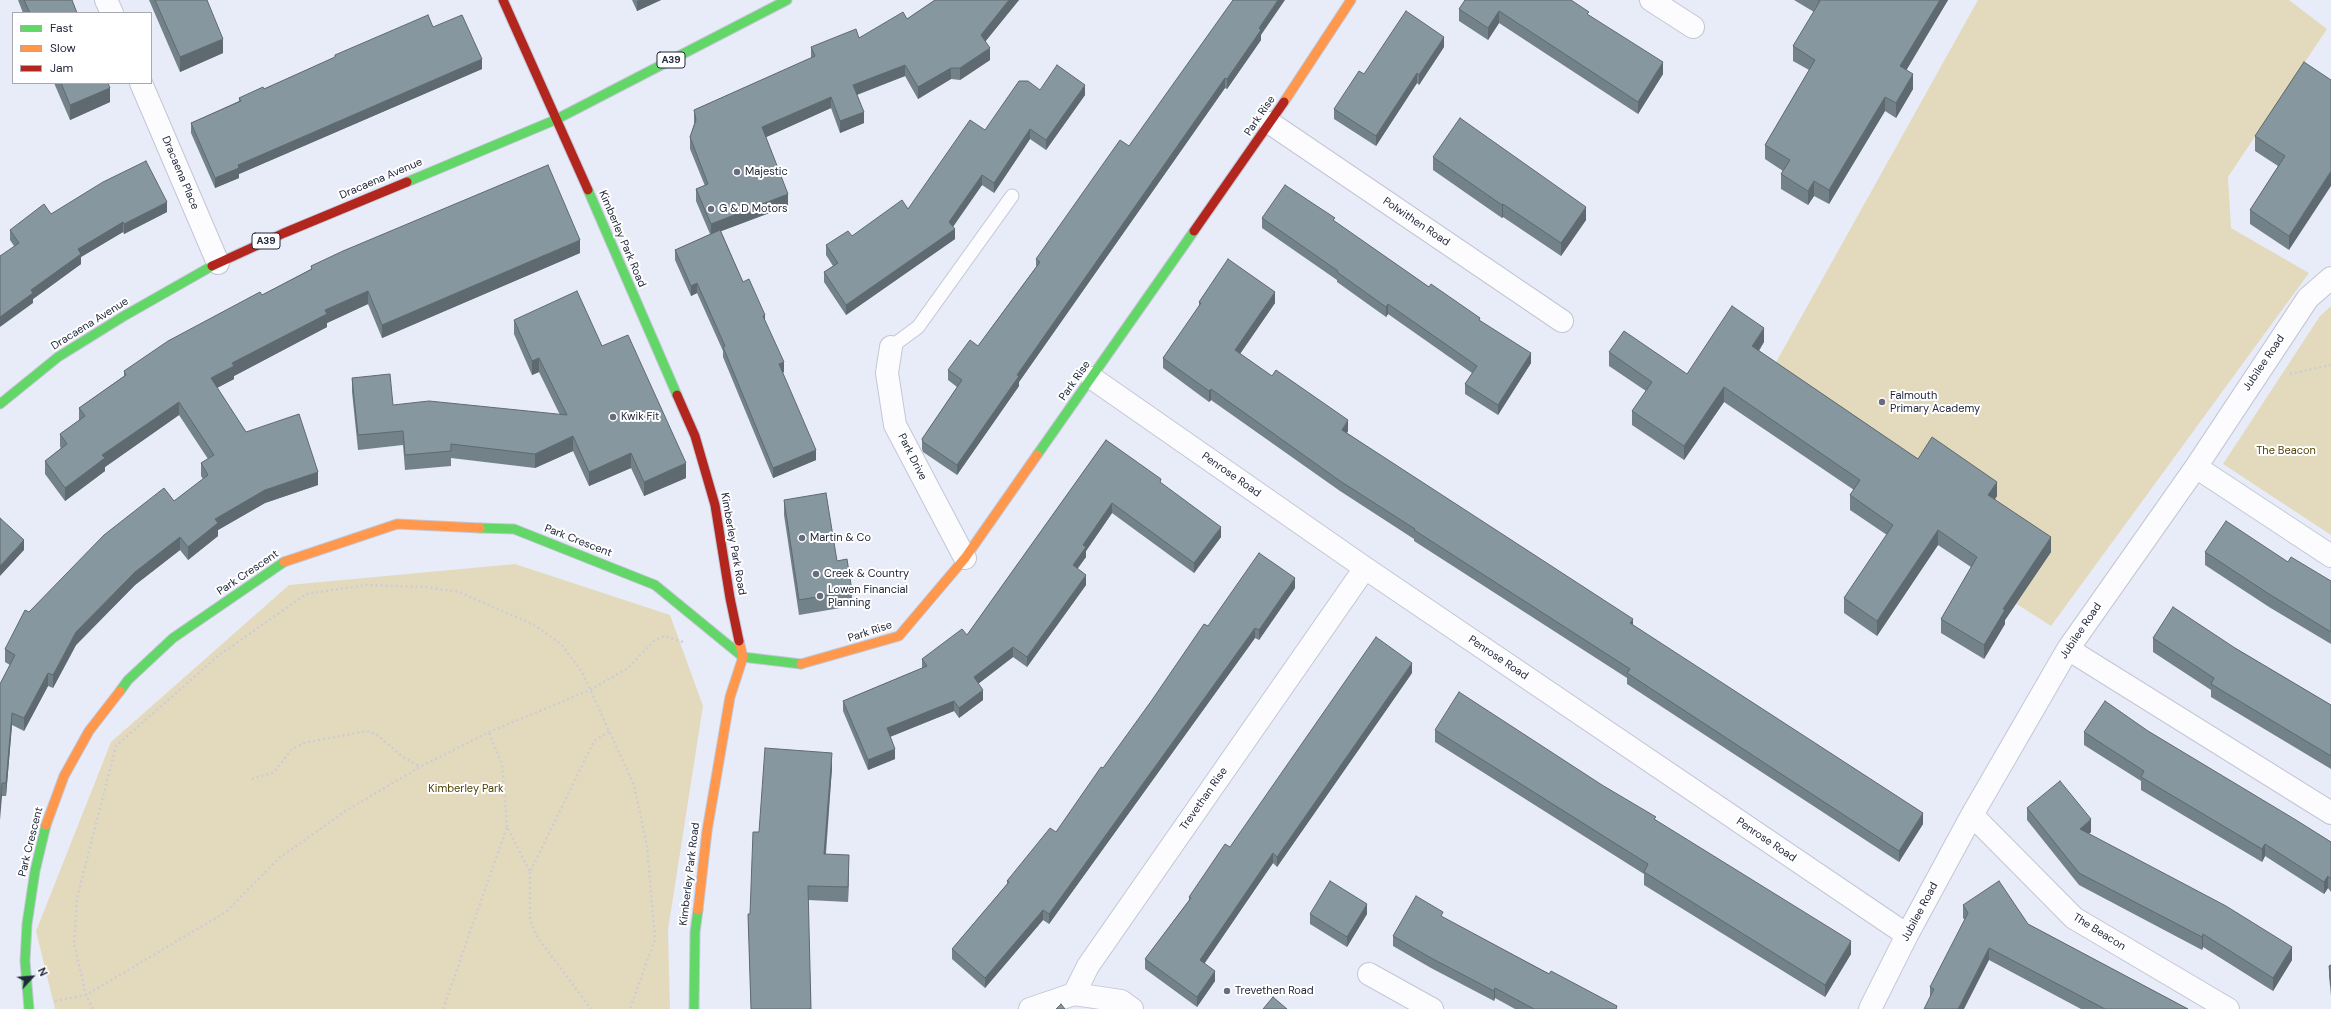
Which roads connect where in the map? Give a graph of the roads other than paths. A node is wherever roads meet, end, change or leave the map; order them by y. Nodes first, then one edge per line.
1 (106, 0) edge
2 (503, 0) edge
3 (786, 0) edge
4 (1351, 0) edge
5 (1651, 0) edge
6 (112, 12) edge
7 (1693, 27) dead end
8 (141, 84) edge
9 (555, 120) junction
10 (1270, 123) junction
11 (1012, 196) dead end
12 (218, 264) junction
13 (2331, 278) edge
14 (1562, 321) dead end
15 (891, 347) joint
16 (1092, 378) junction
17 (0, 404) edge
18 (2196, 466) junction
19 (2331, 556) edge
20 (965, 558) junction
21 (1365, 568) junction
22 (2068, 649) junction
23 (743, 657) junction
24 (2331, 813) edge
25 (1972, 815) junction
26 (1907, 935) junction
27 (1369, 974) dead end
28 (1074, 994) junction
29 (29, 1007) edge
30 (694, 1009) edge
31 (1030, 1009) edge
32 (1132, 1009) edge
33 (1432, 1009) edge
34 (1870, 1009) edge
35 (2228, 1009) edge

1 - 6 street
2 - 9 street, Kimberley Park Road
3 - 9 street, Dracaena Avenue / A39
4 - 10 street, Park Rise
5 - 7 street
8 - 12 street, Dracaena Place
9 - 12 street, Dracaena Avenue / A39
9 - 23 street, Kimberley Park Road
10 - 14 street, Polwithen Road
10 - 16 street, Park Rise
11 - 15 lane
12 - 17 street, Dracaena Avenue / A39
13 - 18 street, Jubilee Road
15 - 20 street, Park Drive
16 - 20 street, Park Rise
16 - 21 street, Penrose Road
18 - 19 street
18 - 22 street, Jubilee Road
20 - 23 street, Park Rise
21 - 26 street, Penrose Road
21 - 28 street, Trevethan Rise
22 - 24 street
22 - 25 street, Jubilee Road
23 - 29 street, Park Crescent
23 - 30 street, Kimberley Park Road
25 - 26 street, Jubilee Road
25 - 35 street, The Beacon
26 - 34 street, Jubilee Road
27 - 33 street
28 - 31 street
28 - 32 street

